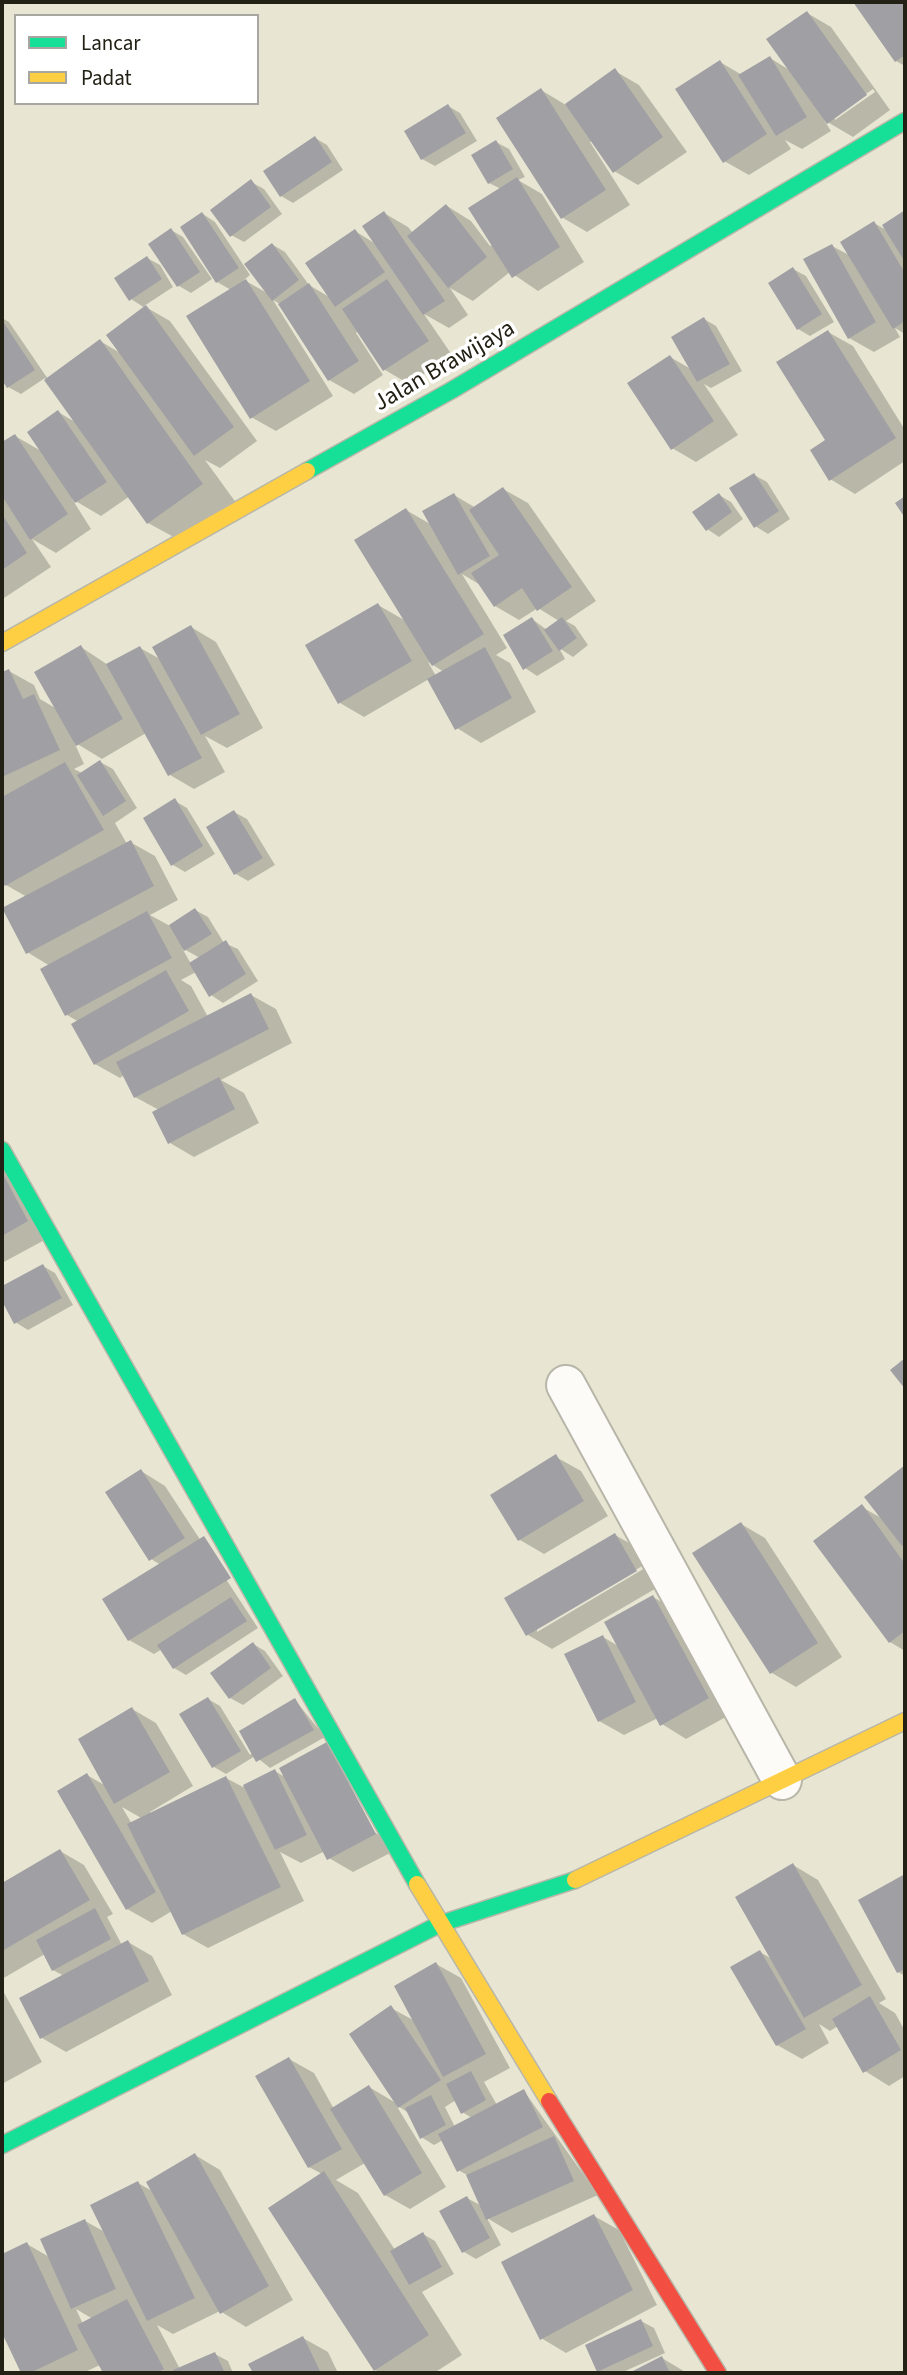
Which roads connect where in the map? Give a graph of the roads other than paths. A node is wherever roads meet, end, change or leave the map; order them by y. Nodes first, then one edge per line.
1 (905, 121) edge
2 (2, 643) edge
3 (2, 1150) edge
4 (566, 1385) dead end
5 (905, 1721) edge
6 (782, 1780) junction
7 (440, 1924) junction
8 (2, 2145) edge
9 (718, 2373) edge

1 - 2 street, Jalan Brawijaya
3 - 7 street
4 - 6 street
5 - 6 street
6 - 7 street
7 - 8 street
7 - 9 street

